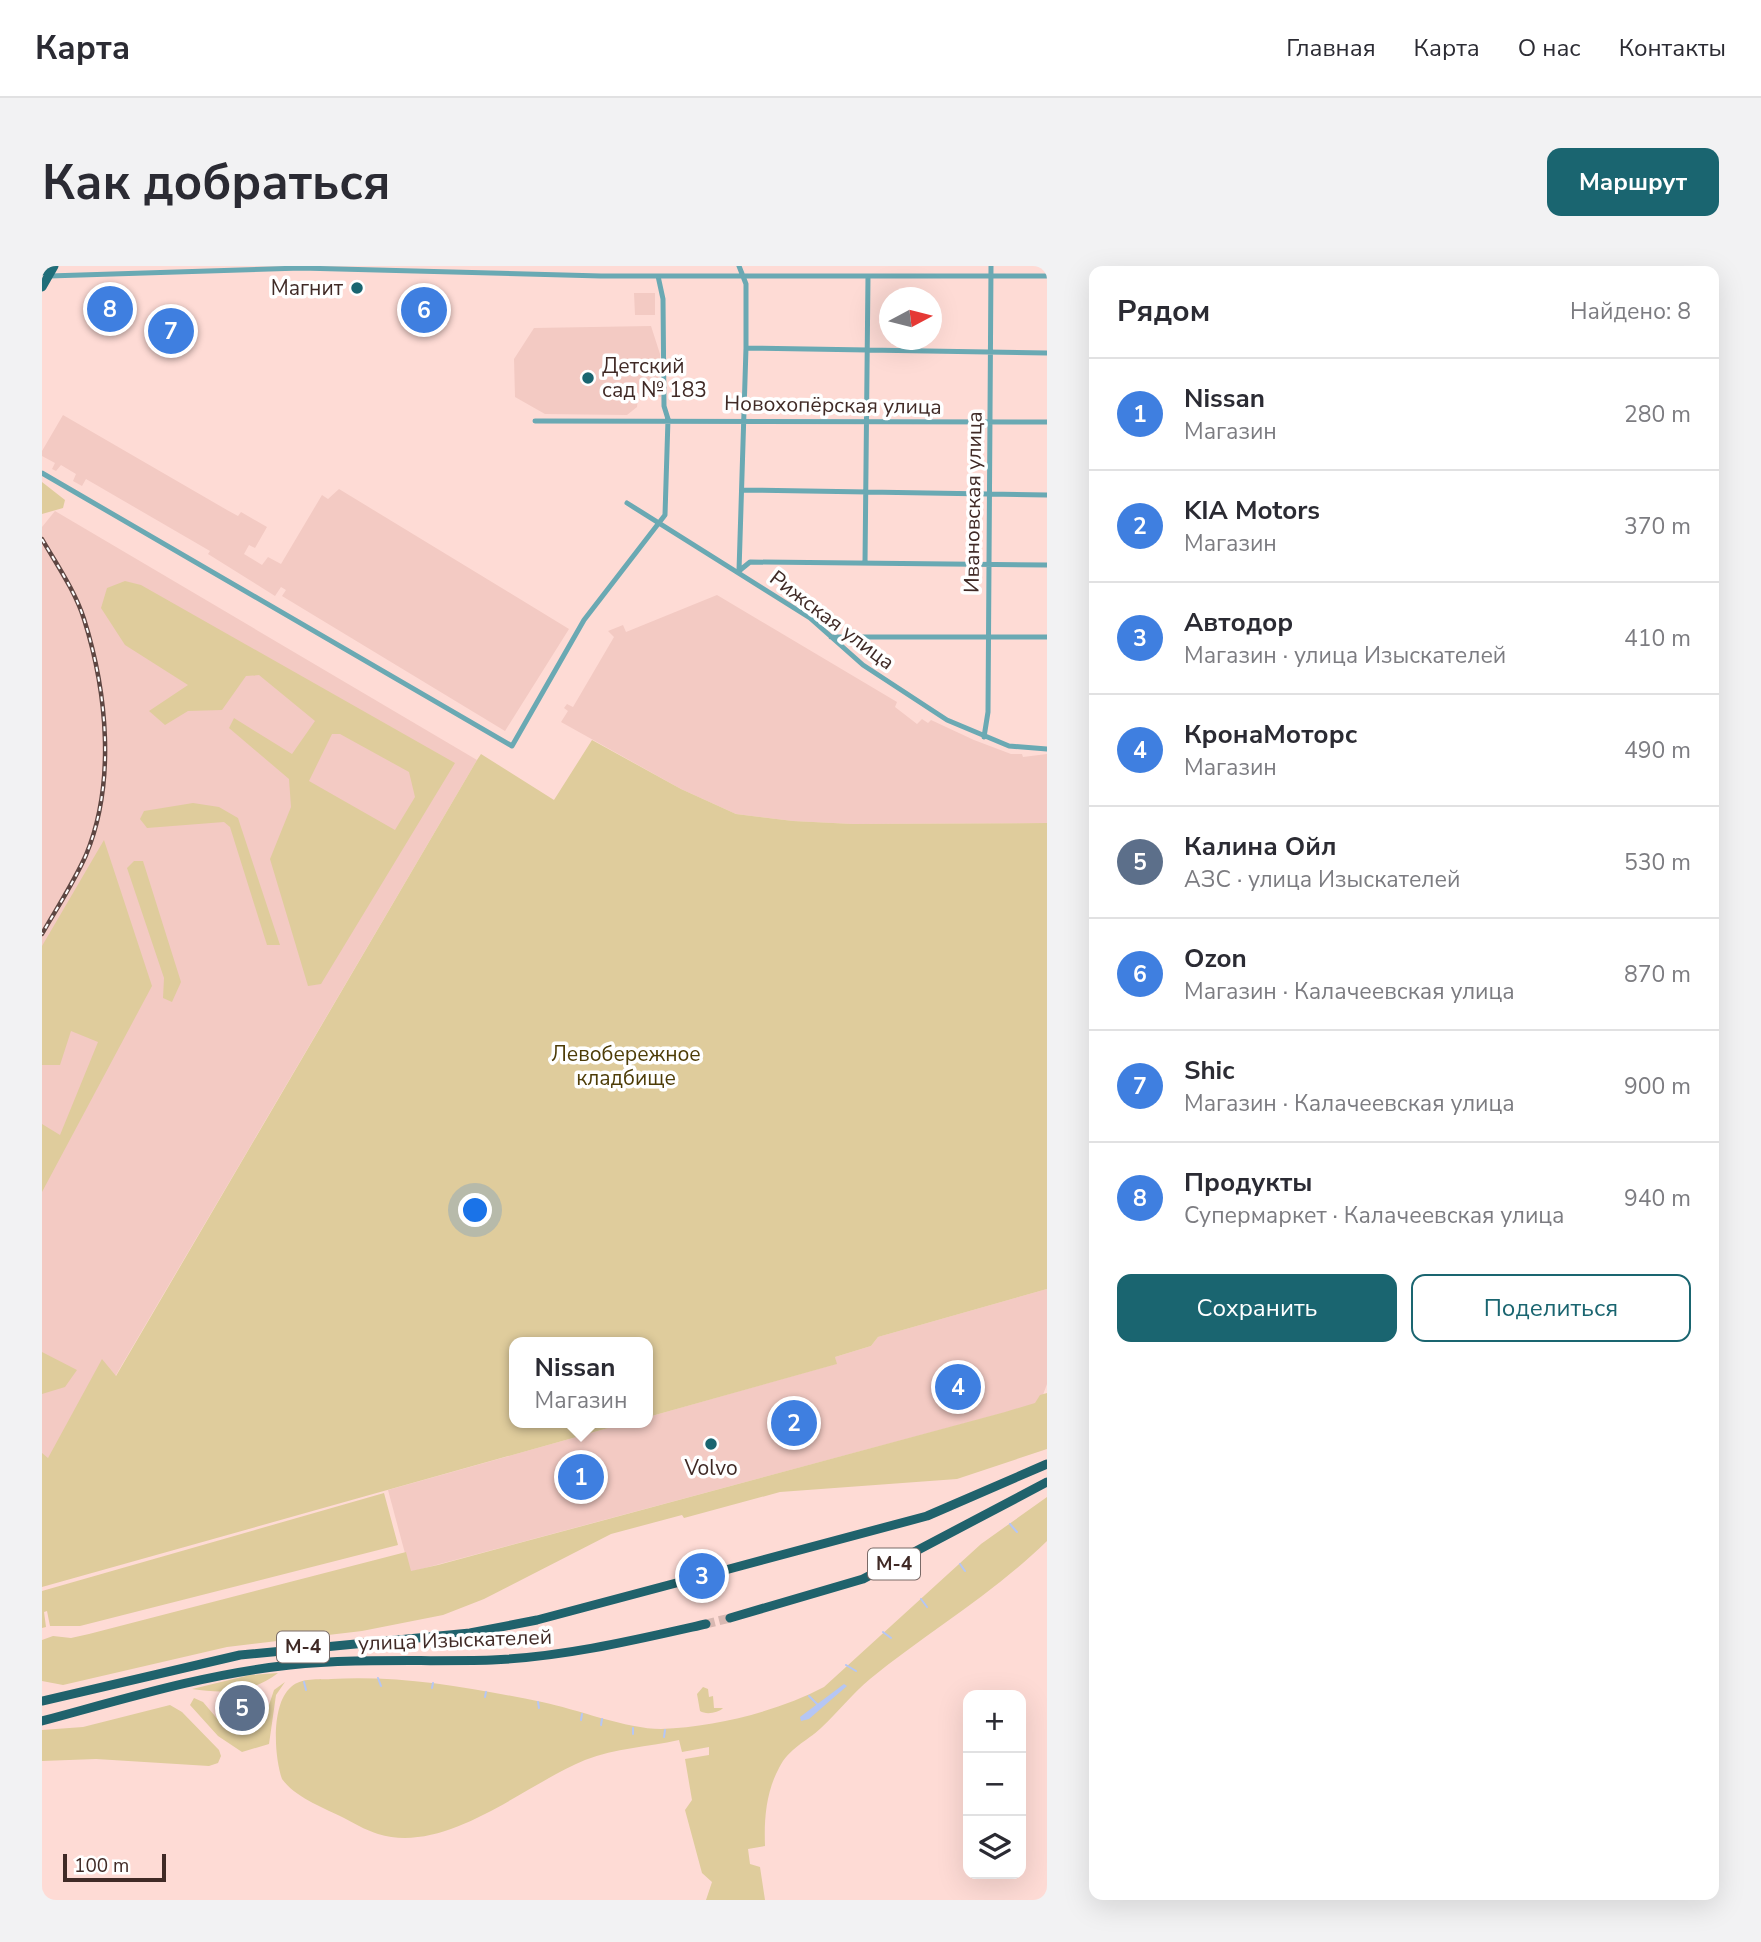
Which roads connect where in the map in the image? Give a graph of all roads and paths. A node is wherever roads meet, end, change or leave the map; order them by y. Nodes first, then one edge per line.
1 (45, 266) edge
2 (54, 266) edge
3 (571, 266) edge
4 (739, 266) edge
5 (831, 266) edge
6 (991, 266) edge
7 (301, 267) edge
8 (251, 268) edge
9 (44, 274) edge
10 (570, 275) junction
11 (658, 276) junction
12 (742, 276) junction
13 (830, 276) junction
14 (868, 276) junction
15 (1047, 276) edge
16 (990, 277) junction
17 (42, 288) edge
18 (746, 348) junction
19 (866, 349) junction
20 (991, 352) junction
21 (1047, 353) edge
22 (668, 419) junction
23 (743, 420) junction
24 (866, 420) junction
25 (535, 421) dead end
26 (1047, 422) edge
27 (989, 423) junction
28 (42, 473) edge
29 (743, 490) junction
30 (866, 492) junction
31 (989, 494) junction
32 (1047, 495) edge
33 (627, 503) dead end
34 (660, 522) junction
35 (864, 564) junction
36 (987, 565) junction
37 (1047, 565) edge
38 (739, 571) junction
39 (831, 637) junction
40 (1047, 637) edge
41 (989, 638) junction
42 (984, 737) junction
43 (1047, 749) edge
44 (1047, 1464) edge
45 (1047, 1482) edge
46 (718, 1572) tunnel mouth
47 (695, 1578) tunnel mouth
48 (730, 1618) tunnel mouth
49 (706, 1623) tunnel mouth
50 (42, 1701) edge
51 (42, 1721) edge

1 - 9 main road
2 - 9 main road
3 - 10 street
4 - 12 street
5 - 13 street
6 - 16 street, Ивановская улица
7 - 8 street
7 - 10 street
8 - 9 street
9 - 17 main road
10 - 11 street
11 - 12 street
11 - 22 street
12 - 13 street
12 - 18 street
13 - 14 street
14 - 16 street
14 - 19 street
15 - 16 street
16 - 20 street, Ивановская улица
18 - 19 street
18 - 23 street
19 - 20 street
19 - 24 street
20 - 21 street
20 - 27 street, Ивановская улица
22 - 23 street, Новохопёрская улица
22 - 25 street, Новохопёрская улица
22 - 34 street
23 - 24 street, Новохопёрская улица
23 - 29 street
24 - 27 street, Новохопёрская улица
24 - 30 street
26 - 27 street, Новохопёрская улица
27 - 31 street, Ивановская улица
28 - 34 street
29 - 30 street
29 - 38 street
30 - 31 street
30 - 35 street
31 - 32 street
31 - 36 street, Ивановская улица
33 - 34 street, Рижская улица
34 - 38 street, Рижская улица
35 - 36 street
35 - 38 street
36 - 37 street
36 - 41 street, Ивановская улица
38 - 39 street, Рижская улица
39 - 41 street
39 - 42 street, Рижская улица
40 - 41 street
41 - 42 street, Ивановская улица
42 - 43 street, Рижская улица
44 - 46 highway, М-4
45 - 48 highway, М-4
47 - 50 highway, улица Изыскателей / М-4
49 - 51 highway, улица Изыскателей / М-4

